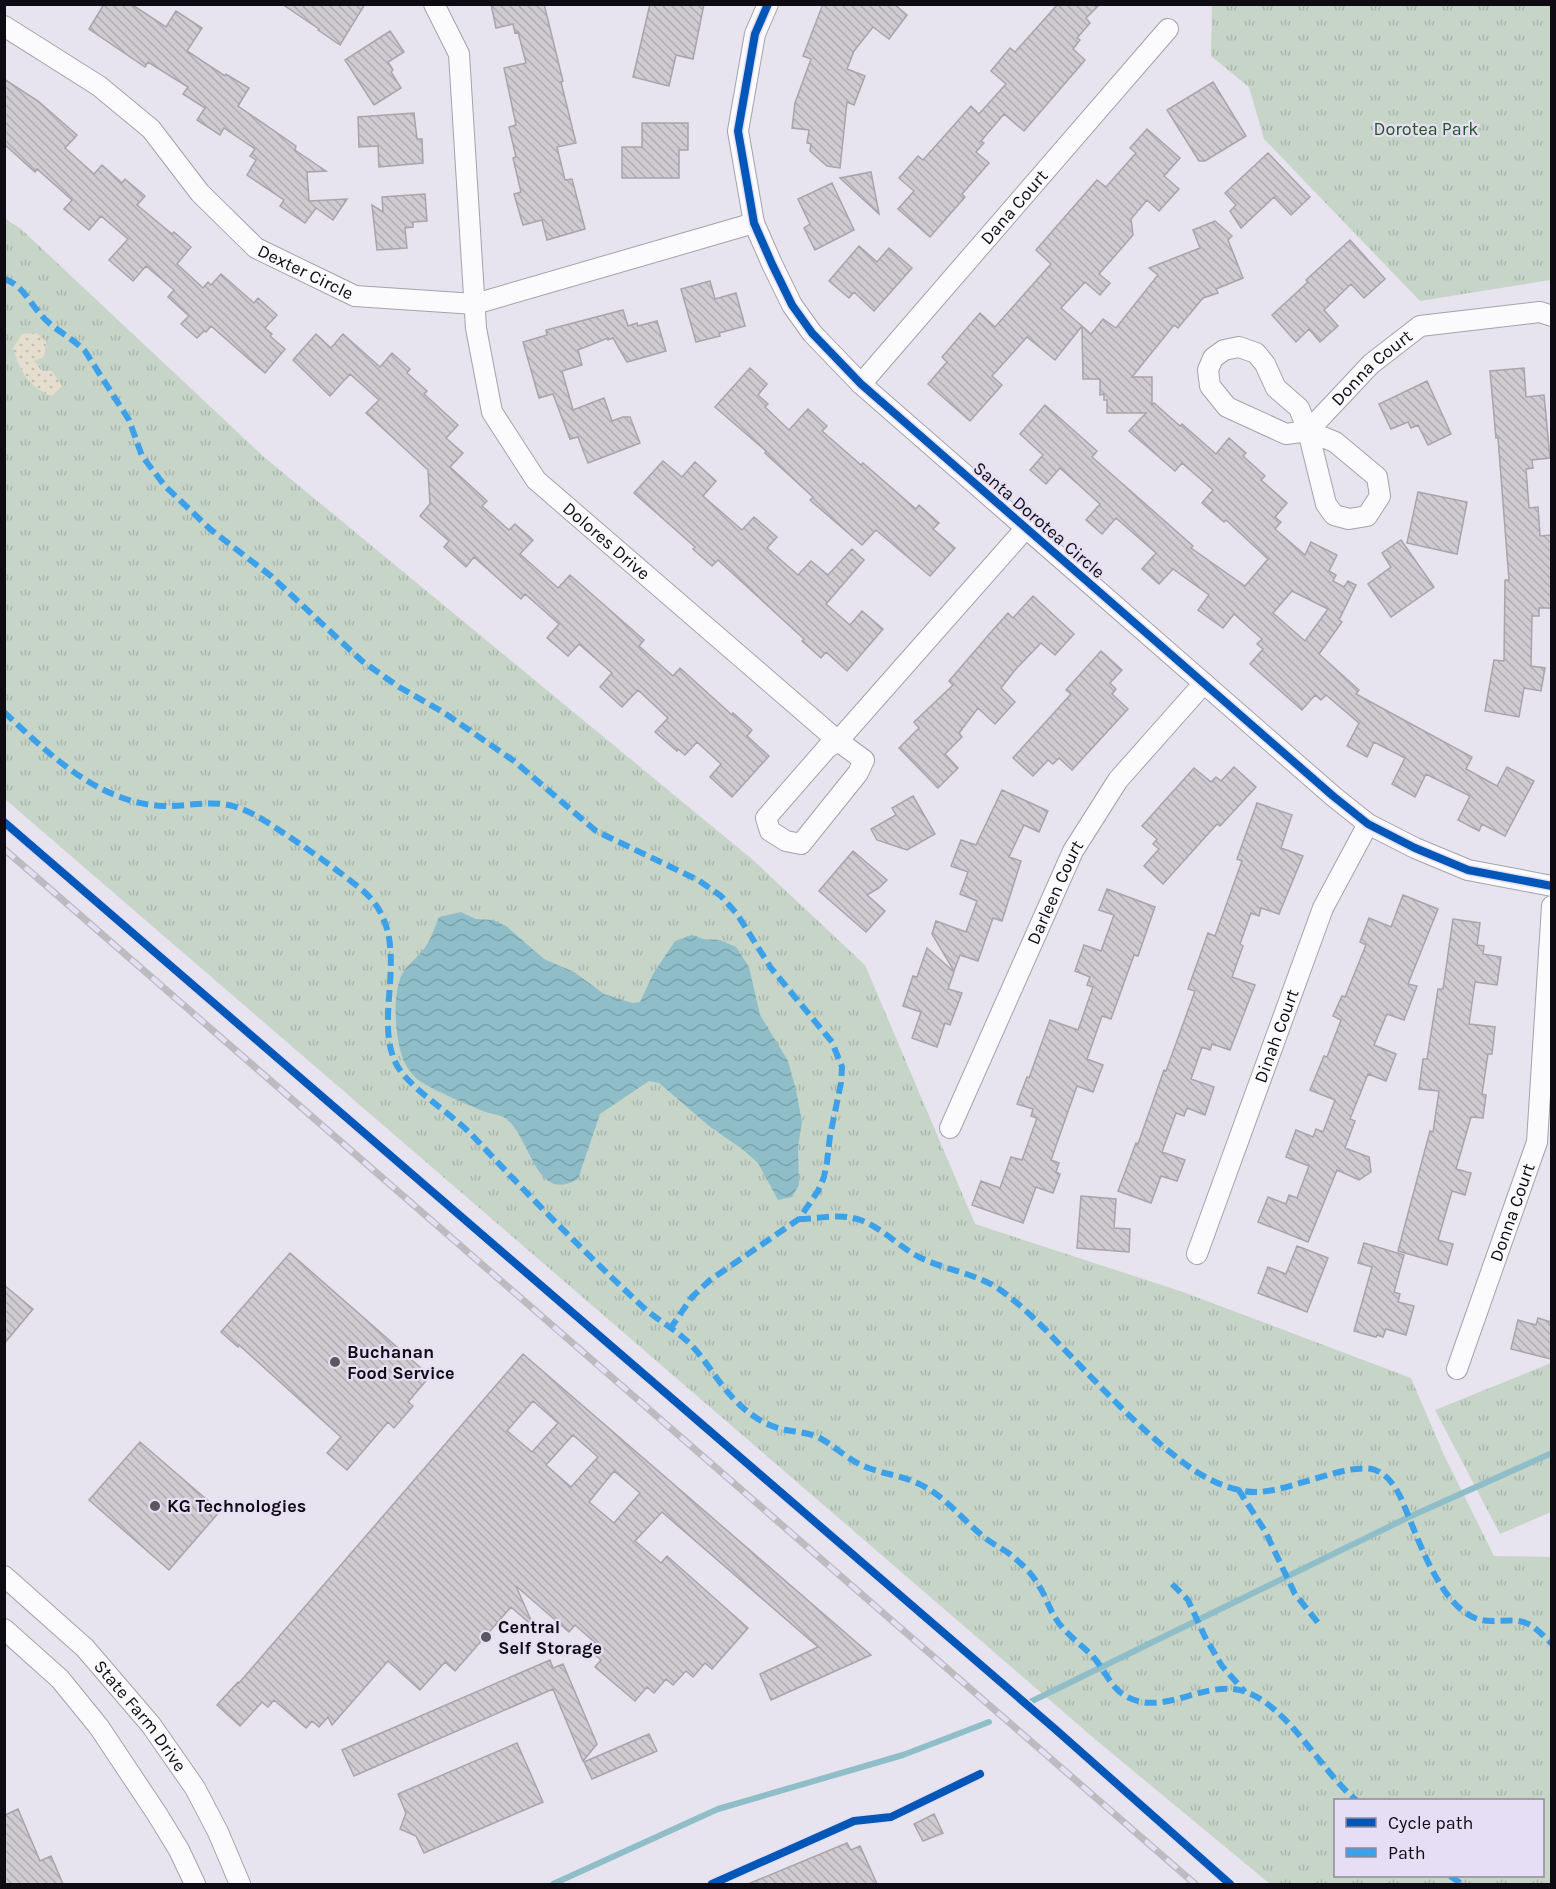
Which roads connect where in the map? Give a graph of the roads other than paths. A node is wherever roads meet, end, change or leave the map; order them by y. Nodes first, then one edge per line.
1 (435, 4) edge
2 (768, 4) edge
3 (4, 26) edge
4 (1168, 29) dead end
5 (754, 223) junction
6 (475, 304) junction
7 (1551, 316) edge
8 (861, 384) junction
9 (1308, 431) junction
10 (1025, 529) junction
11 (1204, 683) junction
12 (838, 741) junction
13 (1368, 824) junction
14 (1551, 886) edge
15 (1551, 906) edge
16 (950, 1128) dead end
17 (1197, 1254) dead end
18 (1457, 1369) dead end
19 (4, 1576) edge
20 (4, 1629) edge
21 (195, 1884) edge
22 (240, 1884) edge

1 - 6 street, Dolores Drive
2 - 5 street, Santa Dorotea Circle
3 - 6 street, Dexter Circle
4 - 8 street, Dana Court
5 - 6 street, Dexter Circle
5 - 8 street, Santa Dorotea Circle
6 - 12 street, Dolores Drive
7 - 9 street, Donna Court
8 - 10 street, Santa Dorotea Circle
9 - 9 street
9 - 9 street
10 - 11 street, Santa Dorotea Circle
10 - 12 street
11 - 13 street, Santa Dorotea Circle
11 - 16 street, Darleen Court
12 - 12 street, Dolores Drive
13 - 14 street, Santa Dorotea Circle
13 - 17 street, Dinah Court
15 - 18 street, Donna Court
19 - 22 street, State Farm Drive
20 - 21 street

